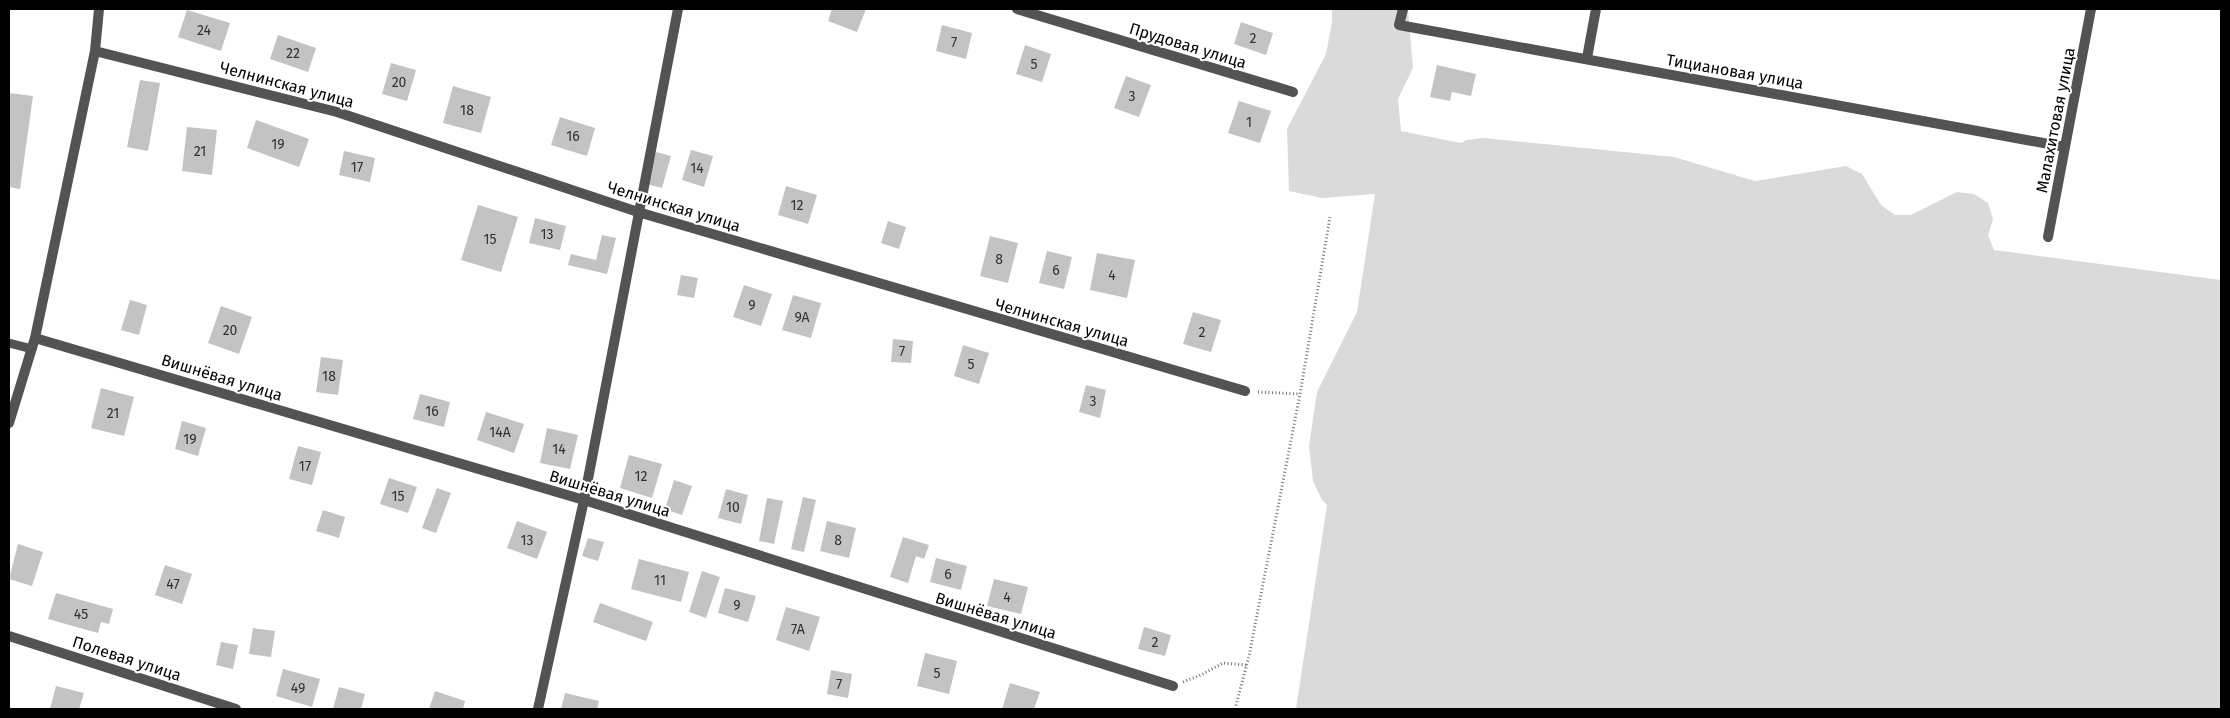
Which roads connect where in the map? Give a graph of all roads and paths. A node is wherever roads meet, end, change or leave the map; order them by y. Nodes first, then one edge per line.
1 (99, 9) edge
2 (678, 9) edge
3 (1017, 9) edge
4 (1403, 9) edge
5 (1596, 9) edge
6 (2091, 9) edge
7 (95, 51) junction
8 (1587, 58) junction
9 (1292, 92) dead end
10 (2065, 147) junction
11 (638, 212) junction
12 (1330, 217) dead end
13 (2048, 237) dead end
14 (36, 338) junction
15 (9, 343) edge
16 (32, 349) junction
17 (1245, 391) joint
18 (1300, 394) junction
19 (9, 423) edge
20 (584, 500) junction
21 (9, 636) edge
22 (1246, 666) junction
23 (1173, 686) joint
24 (236, 709) edge
25 (538, 709) edge
26 (1235, 709) edge

1 - 7 street
2 - 11 street
3 - 9 street, Прудовая улица
4 - 8 street, Тициановая улица
5 - 8 street
6 - 10 street, Малахитовая улица
7 - 11 street, Челнинская улица
7 - 14 street
8 - 10 street, Тициановая улица
10 - 13 street, Малахитовая улица
11 - 17 street, Челнинская улица
11 - 20 street
12 - 18 path
14 - 16 street
14 - 20 street, Вишнёвая улица
15 - 16 lane
16 - 19 street
17 - 18 path
18 - 22 path
20 - 23 street, Вишнёвая улица
20 - 25 street
21 - 24 street, Полевая улица
22 - 23 path
22 - 26 path

